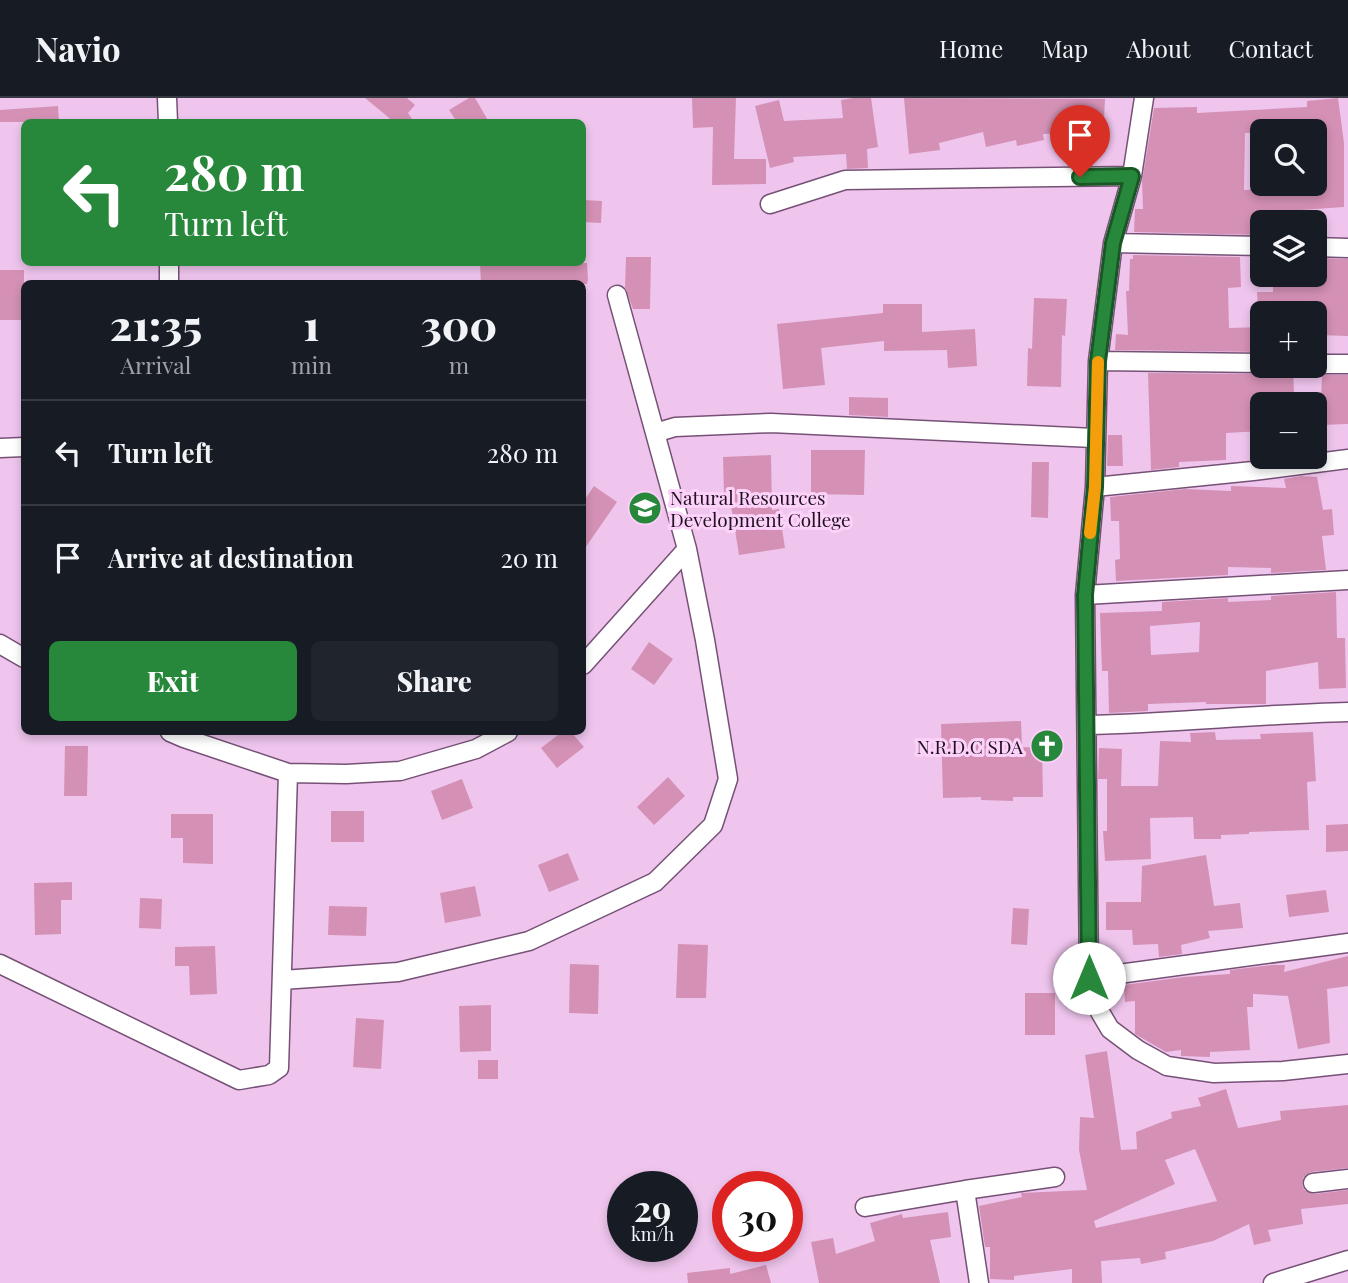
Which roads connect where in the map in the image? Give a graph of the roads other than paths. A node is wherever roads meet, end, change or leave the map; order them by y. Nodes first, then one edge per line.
1 (167, 98) edge
2 (1144, 98) edge
3 (168, 119) edge
4 (1132, 176) junction
5 (770, 204) dead end
6 (1113, 243) junction
7 (1250, 246) edge
8 (1327, 247) edge
9 (1348, 247) edge
10 (617, 295) dead end
11 (1098, 361) junction
12 (1250, 363) edge
13 (1327, 364) edge
14 (1348, 364) edge
15 (655, 433) junction
16 (1094, 438) junction
17 (0, 447) edge
18 (21, 447) edge
19 (1348, 459) edge
20 (1095, 487) junction
21 (687, 549) junction
22 (1348, 580) edge
23 (1085, 595) junction
24 (0, 644) edge
25 (21, 656) edge
26 (586, 662) edge
27 (1348, 712) edge
28 (1087, 725) junction
29 (177, 735) edge
30 (502, 735) edge
31 (288, 773) junction
32 (1348, 943) edge
33 (0, 964) edge
34 (1089, 978) junction
35 (282, 980) junction
36 (1348, 1064) edge
37 (1055, 1177) dead end
38 (1348, 1179) edge
39 (1313, 1183) dead end
40 (965, 1190) junction
41 (864, 1207) dead end
42 (1348, 1261) edge
43 (1304, 1278) edge
44 (979, 1283) edge
45 (1273, 1283) edge

1 - 3 street
2 - 4 street
4 - 5 street
4 - 6 street
6 - 7 street
6 - 11 street
8 - 9 street
10 - 15 street
11 - 12 street
11 - 16 street
13 - 14 street
15 - 16 street
15 - 21 street
16 - 20 street
17 - 18 street
19 - 20 street
20 - 23 street
21 - 26 street
21 - 35 street
22 - 23 street
23 - 28 street
24 - 25 street
27 - 28 street
28 - 34 street
29 - 31 street
30 - 31 street
31 - 35 street
32 - 34 street
33 - 35 street
34 - 36 street
37 - 40 street
38 - 39 street
40 - 41 street
40 - 44 street
42 - 43 street
43 - 45 street

